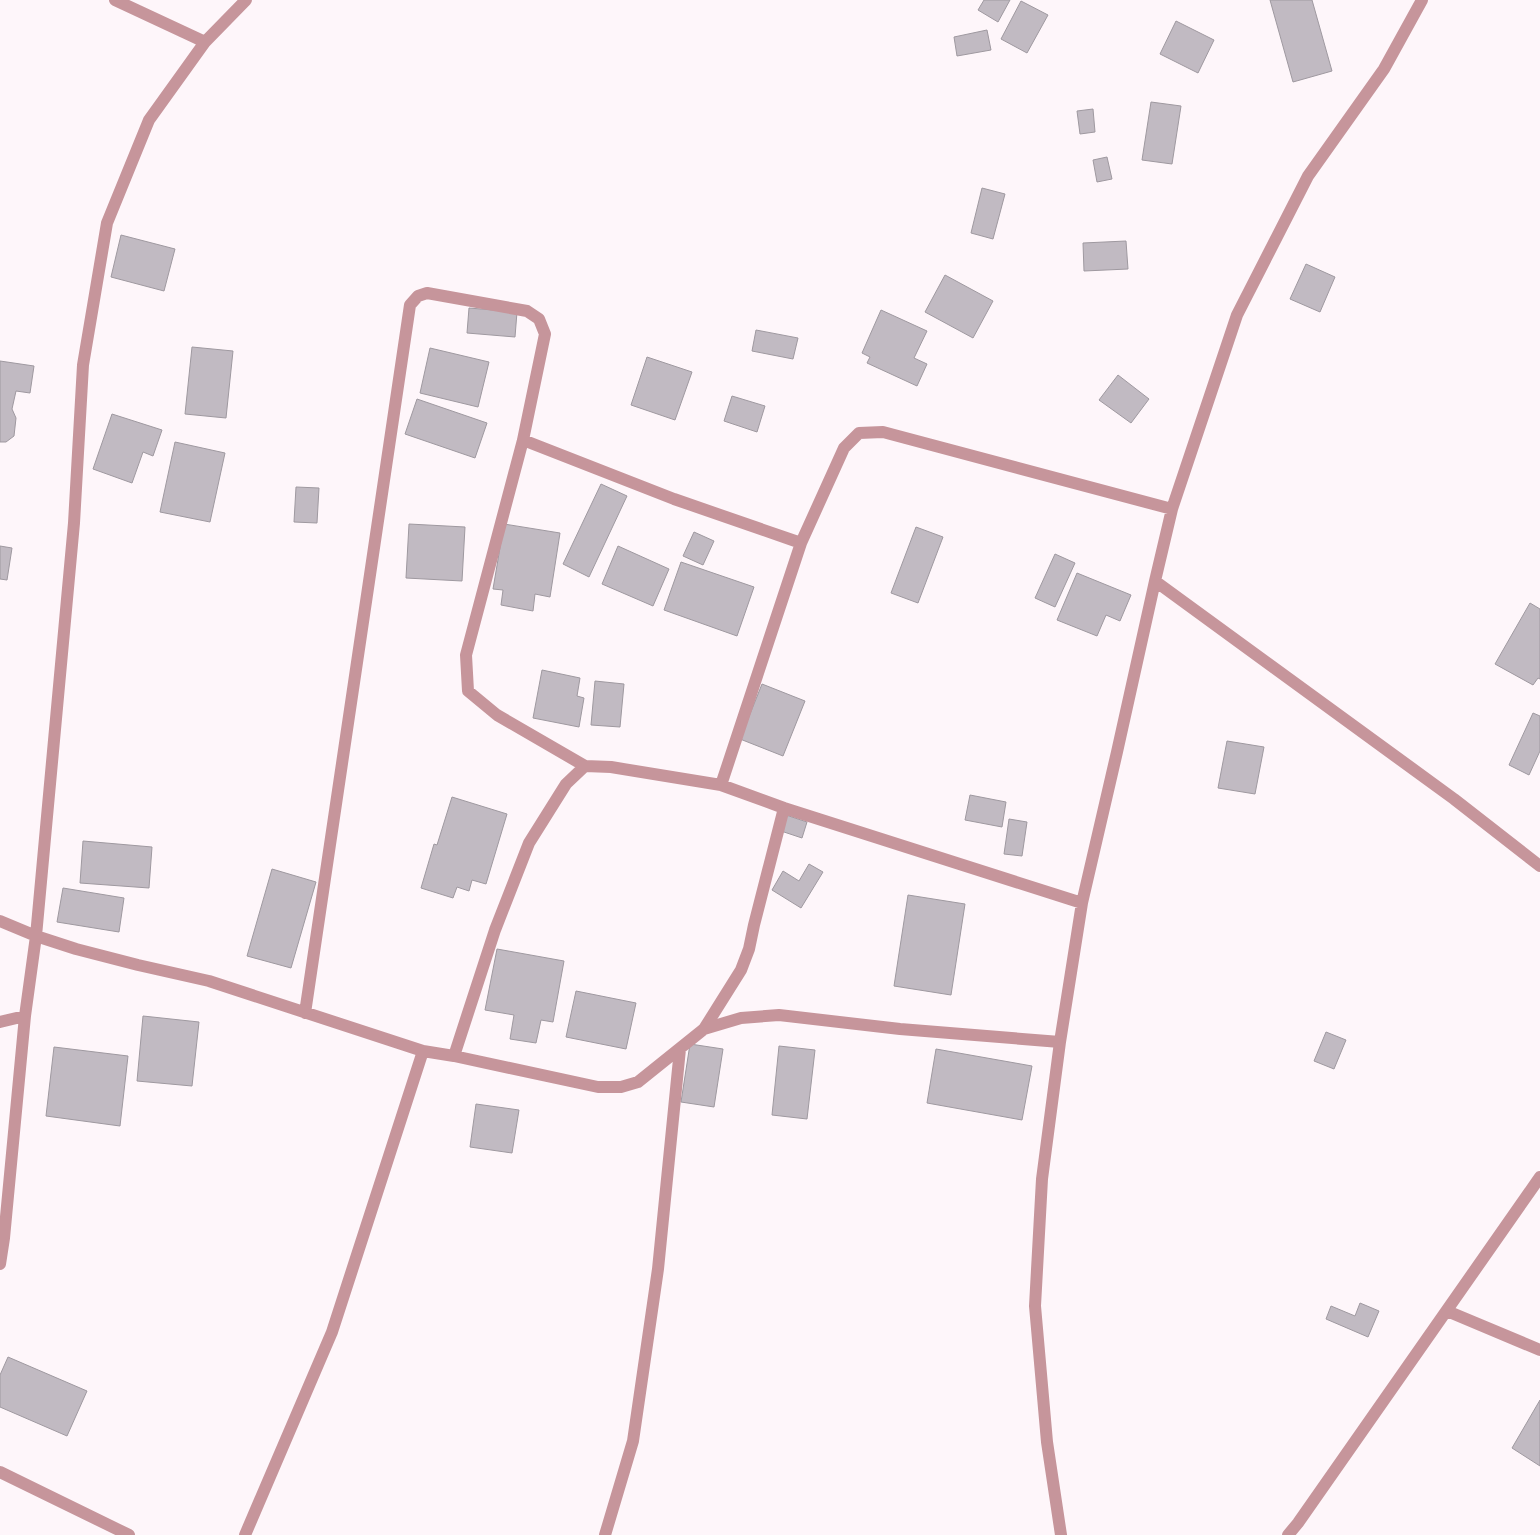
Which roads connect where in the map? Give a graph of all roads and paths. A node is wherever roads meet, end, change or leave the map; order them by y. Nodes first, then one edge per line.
1 (115, 0) edge
2 (246, 0) edge
3 (1422, 0) edge
4 (205, 42) junction
5 (523, 440) junction
6 (1172, 509) junction
7 (801, 543) junction
8 (1155, 581) junction
9 (585, 766) junction
10 (721, 785) junction
11 (784, 808) junction
12 (1540, 866) edge
13 (1082, 904) junction
14 (0, 921) edge
15 (36, 936) junction
16 (305, 1013) junction
17 (25, 1016) junction
18 (0, 1022) edge
19 (704, 1029) junction
20 (1060, 1042) junction
21 (680, 1048) junction
22 (423, 1051) junction
23 (454, 1056) junction
24 (1540, 1177) edge
25 (0, 1264) edge
26 (1447, 1311) junction
27 (1540, 1350) edge
28 (0, 1472) edge
29 (129, 1535) edge
30 (245, 1535) edge
31 (605, 1535) edge
32 (1061, 1535) edge
33 (1288, 1535) edge

1 - 4 street
2 - 4 street
3 - 6 street
4 - 15 street
5 - 7 street
5 - 9 street
5 - 16 street
6 - 7 street
6 - 8 street
7 - 10 street
8 - 12 street
8 - 13 street
9 - 10 street
9 - 23 street
10 - 11 street
11 - 13 street
11 - 19 street
13 - 20 street
14 - 15 street
15 - 16 street
15 - 17 street
16 - 22 street
17 - 18 street
17 - 25 street
19 - 20 street
19 - 21 street
20 - 32 street
21 - 23 street
21 - 31 street
22 - 23 street
22 - 30 street
24 - 26 street
26 - 27 street
26 - 33 street
28 - 29 street

